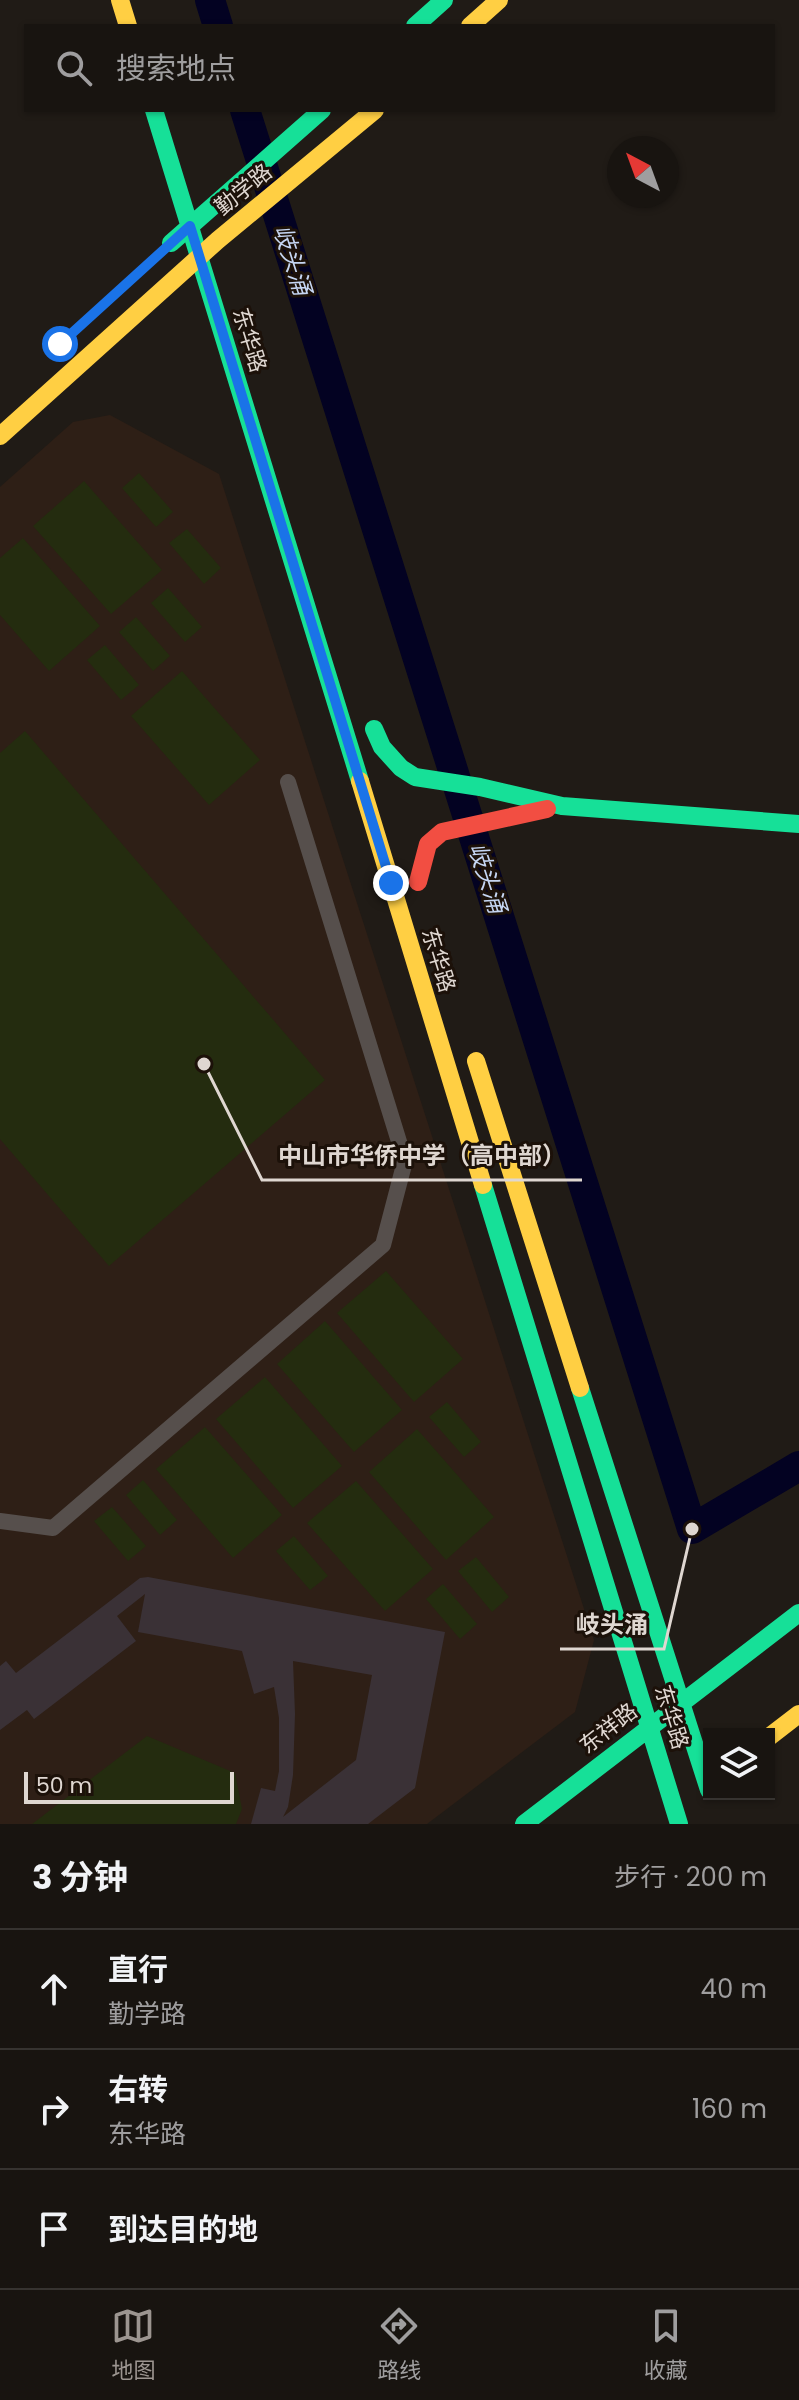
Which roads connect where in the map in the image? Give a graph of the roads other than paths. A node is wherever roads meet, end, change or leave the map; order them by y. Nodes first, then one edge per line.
1 (120, 0) edge
2 (444, 0) edge
3 (499, 0) edge
4 (127, 24) edge
5 (417, 24) edge
6 (472, 24) edge
7 (155, 112) edge
8 (373, 112) edge
9 (315, 116) edge
10 (206, 200) junction
11 (190, 226) junction
12 (220, 247) junction
13 (200, 257) junction
14 (155, 259) dead end
15 (0, 436) edge
16 (387, 775) dead end
17 (288, 782) dead end
18 (562, 806) junction
19 (799, 824) edge
20 (410, 851) dead end
21 (472, 1049) dead end
22 (0, 1521) edge
23 (799, 1613) edge
24 (682, 1702) junction
25 (799, 1714) edge
26 (650, 1727) junction
27 (775, 1732) edge
28 (699, 1799) edge
29 (524, 1824) edge
30 (654, 1824) edge

1 - 4 main road
2 - 5 main road
3 - 6 main road
7 - 11 main road, 东华路
8 - 12 main road, 勤学路
9 - 10 main road, 勤学路
10 - 11 main road, 勤学路
10 - 12 main road
11 - 13 main road, 东华路
11 - 14 main road, 勤学路
12 - 13 main road, 勤学路
13 - 15 main road, 勤学路
13 - 26 main road, 东华路
16 - 18 main road
17 - 22 lane
18 - 19 main road
18 - 20 main road
21 - 24 main road, 东华路
23 - 24 main road, 东祥路
24 - 26 main road, 东祥路
24 - 28 main road, 东华路
25 - 27 main road
26 - 28 main road, 东华路
26 - 29 main road, 东祥路
28 - 30 main road

